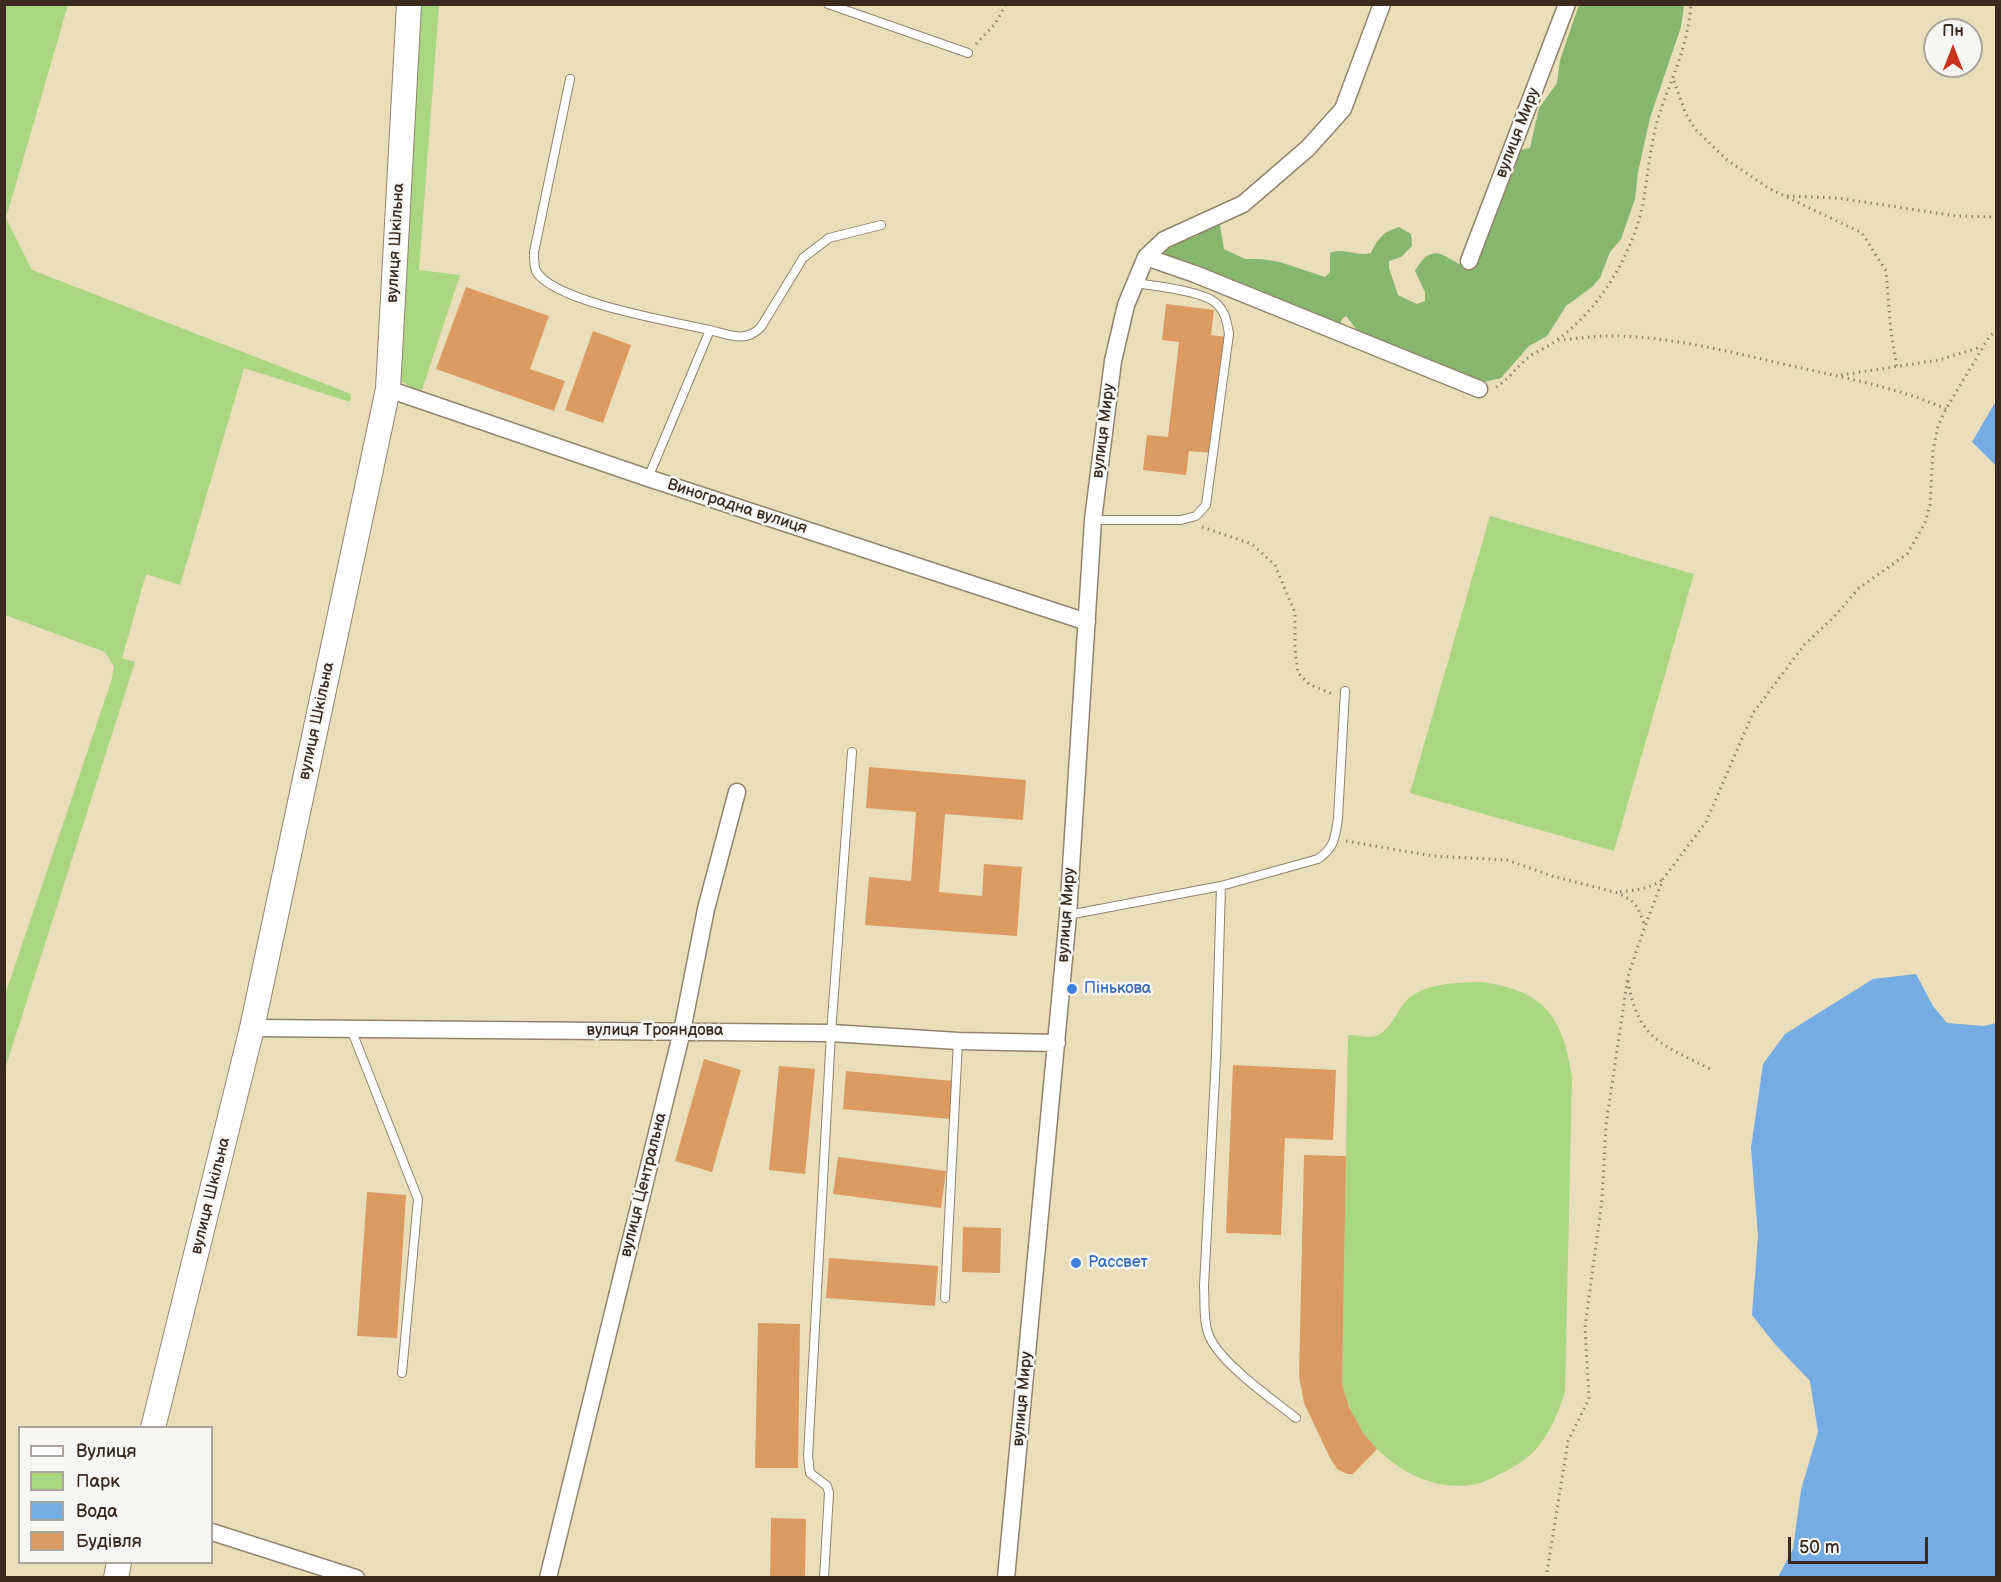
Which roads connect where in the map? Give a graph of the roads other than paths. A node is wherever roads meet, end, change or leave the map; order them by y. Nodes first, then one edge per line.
1 (410, 4) edge
2 (828, 4) edge
3 (1382, 4) edge
4 (1567, 4) edge
5 (968, 53) road end
6 (570, 79) dead end
7 (881, 225) dead end
8 (1146, 257) junction
9 (1469, 261) dead end
10 (1135, 283) junction
11 (710, 330) junction
12 (388, 389) junction
13 (1479, 389) road end
14 (648, 478) junction
15 (1093, 520) junction
16 (1087, 622) junction
17 (1345, 691) dead end
18 (852, 752) dead end
19 (737, 792) dead end
20 (1221, 886) junction
21 (1068, 915) junction
22 (252, 1028) junction
23 (351, 1029) junction
24 (682, 1031) junction
25 (831, 1033) junction
26 (958, 1041) junction
27 (1057, 1043) junction
28 (945, 1298) dead end
29 (402, 1373) dead end
30 (1296, 1418) dead end
31 (153, 1426) edge
32 (213, 1532) edge
33 (356, 1578) edge
34 (548, 1578) edge
35 (824, 1578) edge
36 (1006, 1578) edge

1 - 12 street, вулиця Шкільна
2 - 5 lane
3 - 8 street, вулиця Миру
4 - 9 street, вулиця Миру
6 - 11 lane
7 - 11 lane
8 - 10 street, вулиця Миру
8 - 13 street
10 - 15 street, вулиця Миру
10 - 15 lane
11 - 14 lane
12 - 14 street, Виноградна вулиця
12 - 22 street, вулиця Шкільна
14 - 16 street, Виноградна вулиця
15 - 16 street, вулиця Миру
16 - 21 street, вулиця Миру
17 - 20 lane
18 - 25 lane
19 - 24 street, вулиця Центральна
20 - 21 lane
20 - 30 lane
21 - 27 street, вулиця Миру
22 - 23 street, вулиця Трояндова
22 - 31 street, вулиця Шкільна
23 - 24 street, вулиця Трояндова
23 - 29 lane
24 - 25 street, вулиця Трояндова
24 - 34 street, вулиця Центральна
25 - 26 street, вулиця Трояндова
25 - 35 lane
26 - 27 street, вулиця Трояндова
26 - 28 lane
27 - 36 street, вулиця Миру
32 - 33 street

